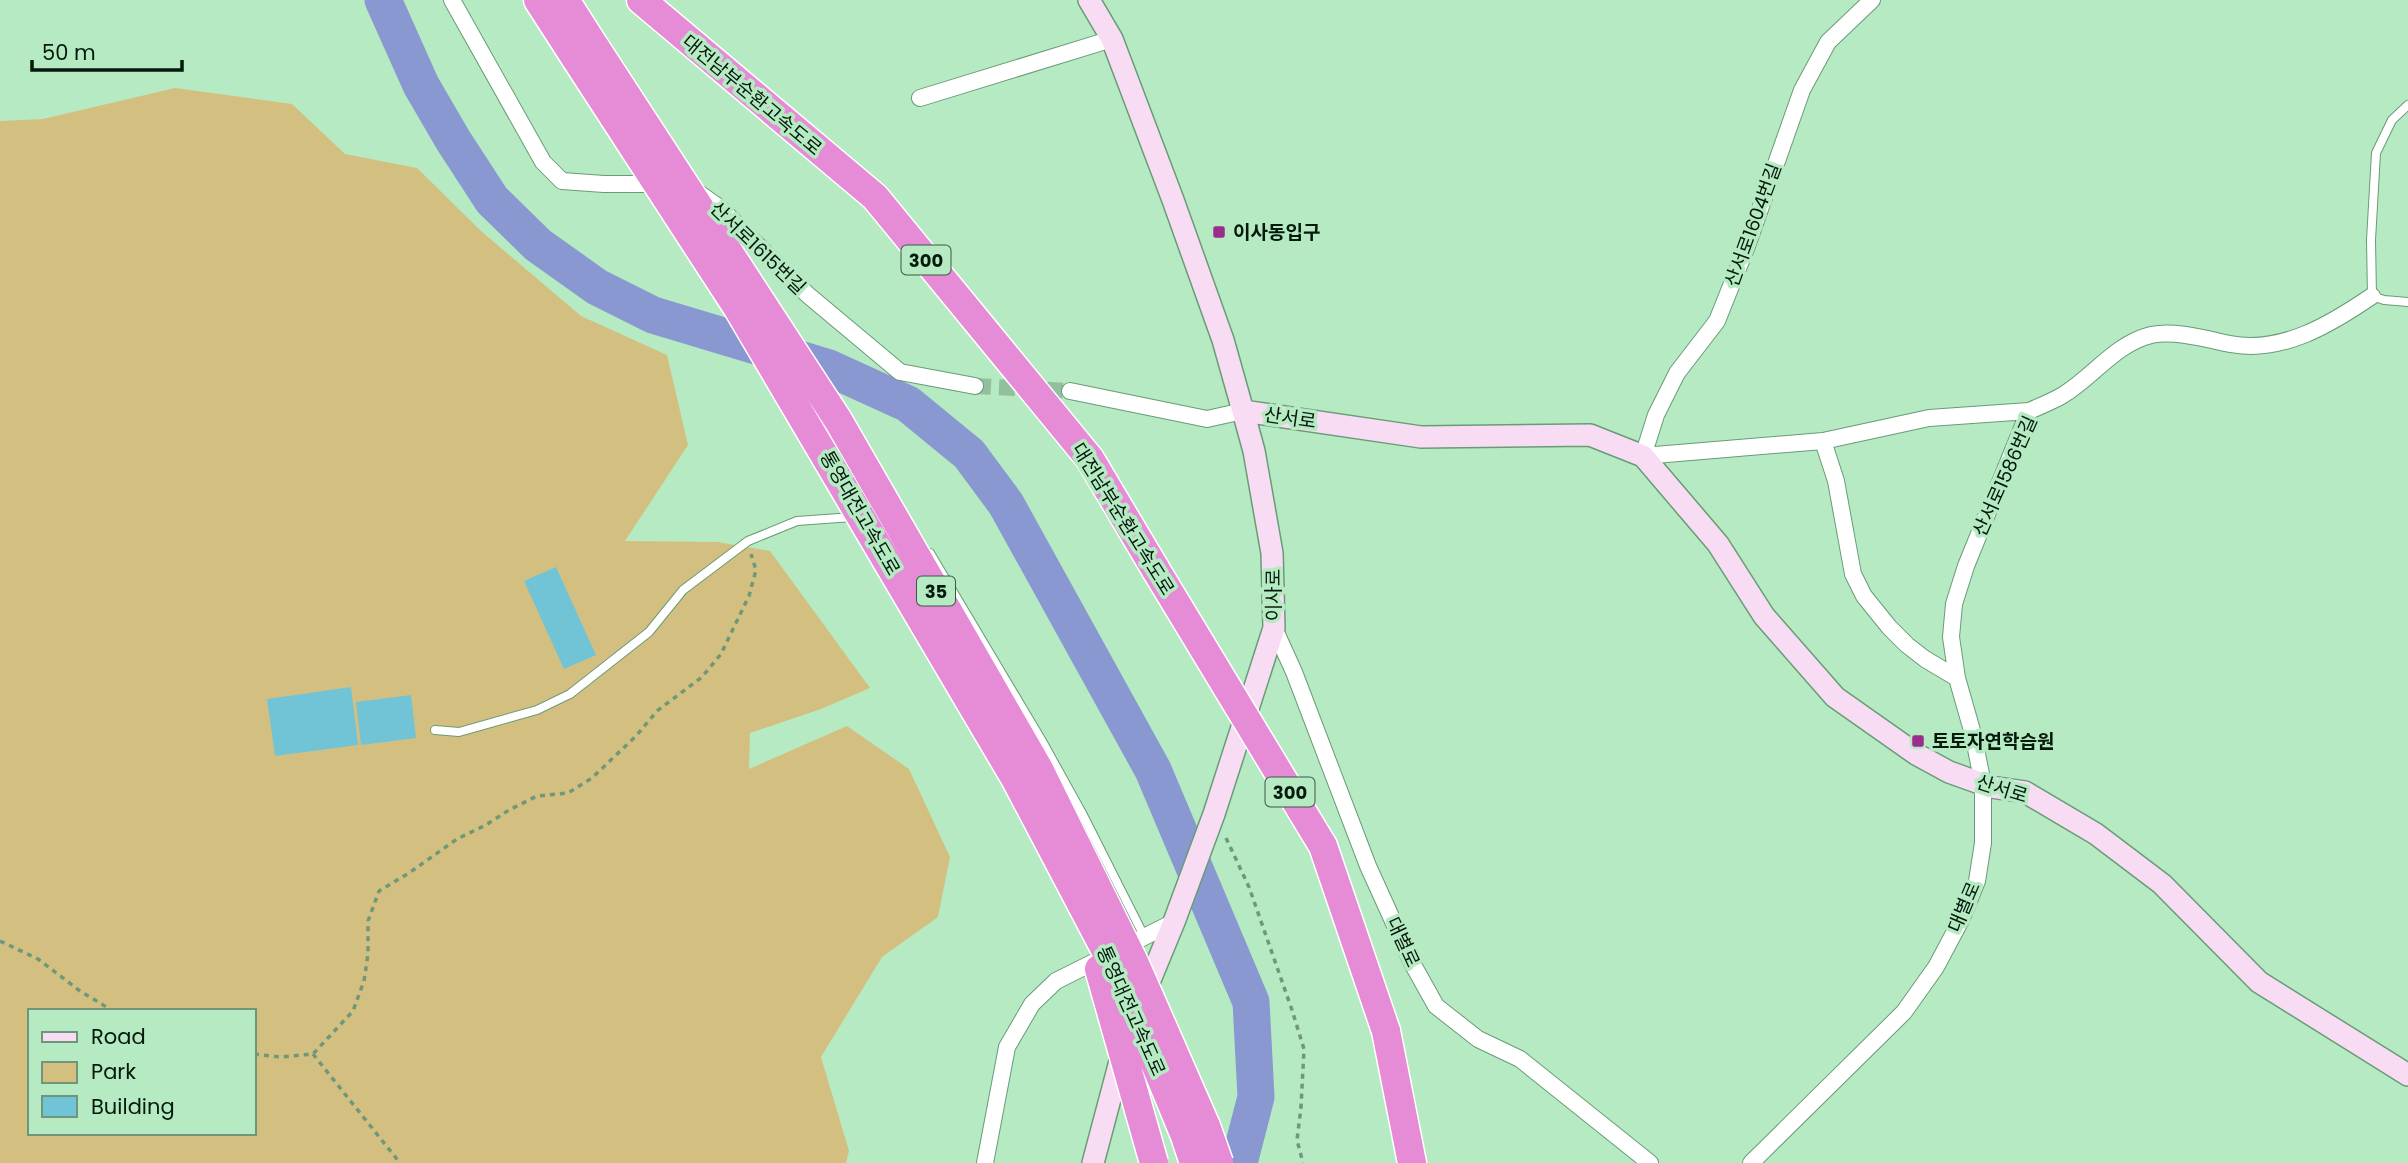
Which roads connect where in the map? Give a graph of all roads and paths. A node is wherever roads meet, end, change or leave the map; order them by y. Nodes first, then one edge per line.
1 (452, 0) edge
2 (538, 0) edge
3 (565, 0) edge
4 (641, 0) edge
5 (1089, 0) edge
6 (1872, 0) edge
7 (1112, 39) junction
8 (586, 55) junction
9 (920, 98) dead end
10 (2408, 105) edge
11 (2372, 296) junction
12 (2408, 302) edge
13 (975, 386) tunnel mouth
14 (1070, 391) tunnel mouth
15 (1243, 411) junction
16 (2029, 411) junction
17 (1823, 441) junction
18 (1643, 456) junction
19 (909, 524) dead end
20 (748, 541) junction
21 (924, 545) dead end
22 (1274, 628) junction
23 (1956, 678) junction
24 (435, 730) dead end
25 (1983, 784) junction
26 (1214, 814) junction
27 (1081, 903) junction
28 (1176, 918) junction
29 (1144, 938) junction
30 (0, 941) edge
31 (110, 1009) edge
32 (256, 1054) edge
33 (313, 1054) junction
34 (2408, 1075) edge
35 (400, 1163) edge
36 (985, 1163) edge
37 (1093, 1163) edge
38 (1154, 1163) edge
39 (1194, 1163) edge
40 (1219, 1163) edge
41 (1303, 1163) edge
42 (1412, 1163) edge
43 (1650, 1163) edge
44 (1751, 1163) edge

1 - 13 street, 산서로1615번길
2 - 8 highway, 통영대전고속도로 / 35
3 - 8 highway, 통영대전고속도로 / 35
4 - 42 highway, 대전남부순환고속도로 / 300, bridge
5 - 7 street, 산서로
6 - 18 street, 산서로1604번길
7 - 9 street
7 - 15 street, 산서로
8 - 27 highway, 통영대전고속도로 / 35, bridge
8 - 40 highway, 통영대전고속도로 / 35, bridge
10 - 11 lane
11 - 12 lane
11 - 16 street, 산서로1586번길
14 - 15 street
15 - 18 street, 산서로
15 - 22 street, 이사로
16 - 17 street, 산서로
16 - 23 street, 산서로1586번길
17 - 18 street, 산서로
17 - 23 street
18 - 25 street, 산서로
19 - 20 lane
20 - 24 lane
20 - 33 path
21 - 29 lane
22 - 26 street, 이사로
22 - 43 street, 대별로
23 - 25 street, 산서로1586번길
25 - 34 street, 산서로
25 - 44 street, 대별로
26 - 28 street, 이사로
26 - 41 path
27 - 38 highway, bridge
27 - 39 highway, 통영대전고속도로 / 35, bridge
28 - 29 street
28 - 37 street
29 - 36 street
30 - 31 path
32 - 33 path
33 - 35 path

